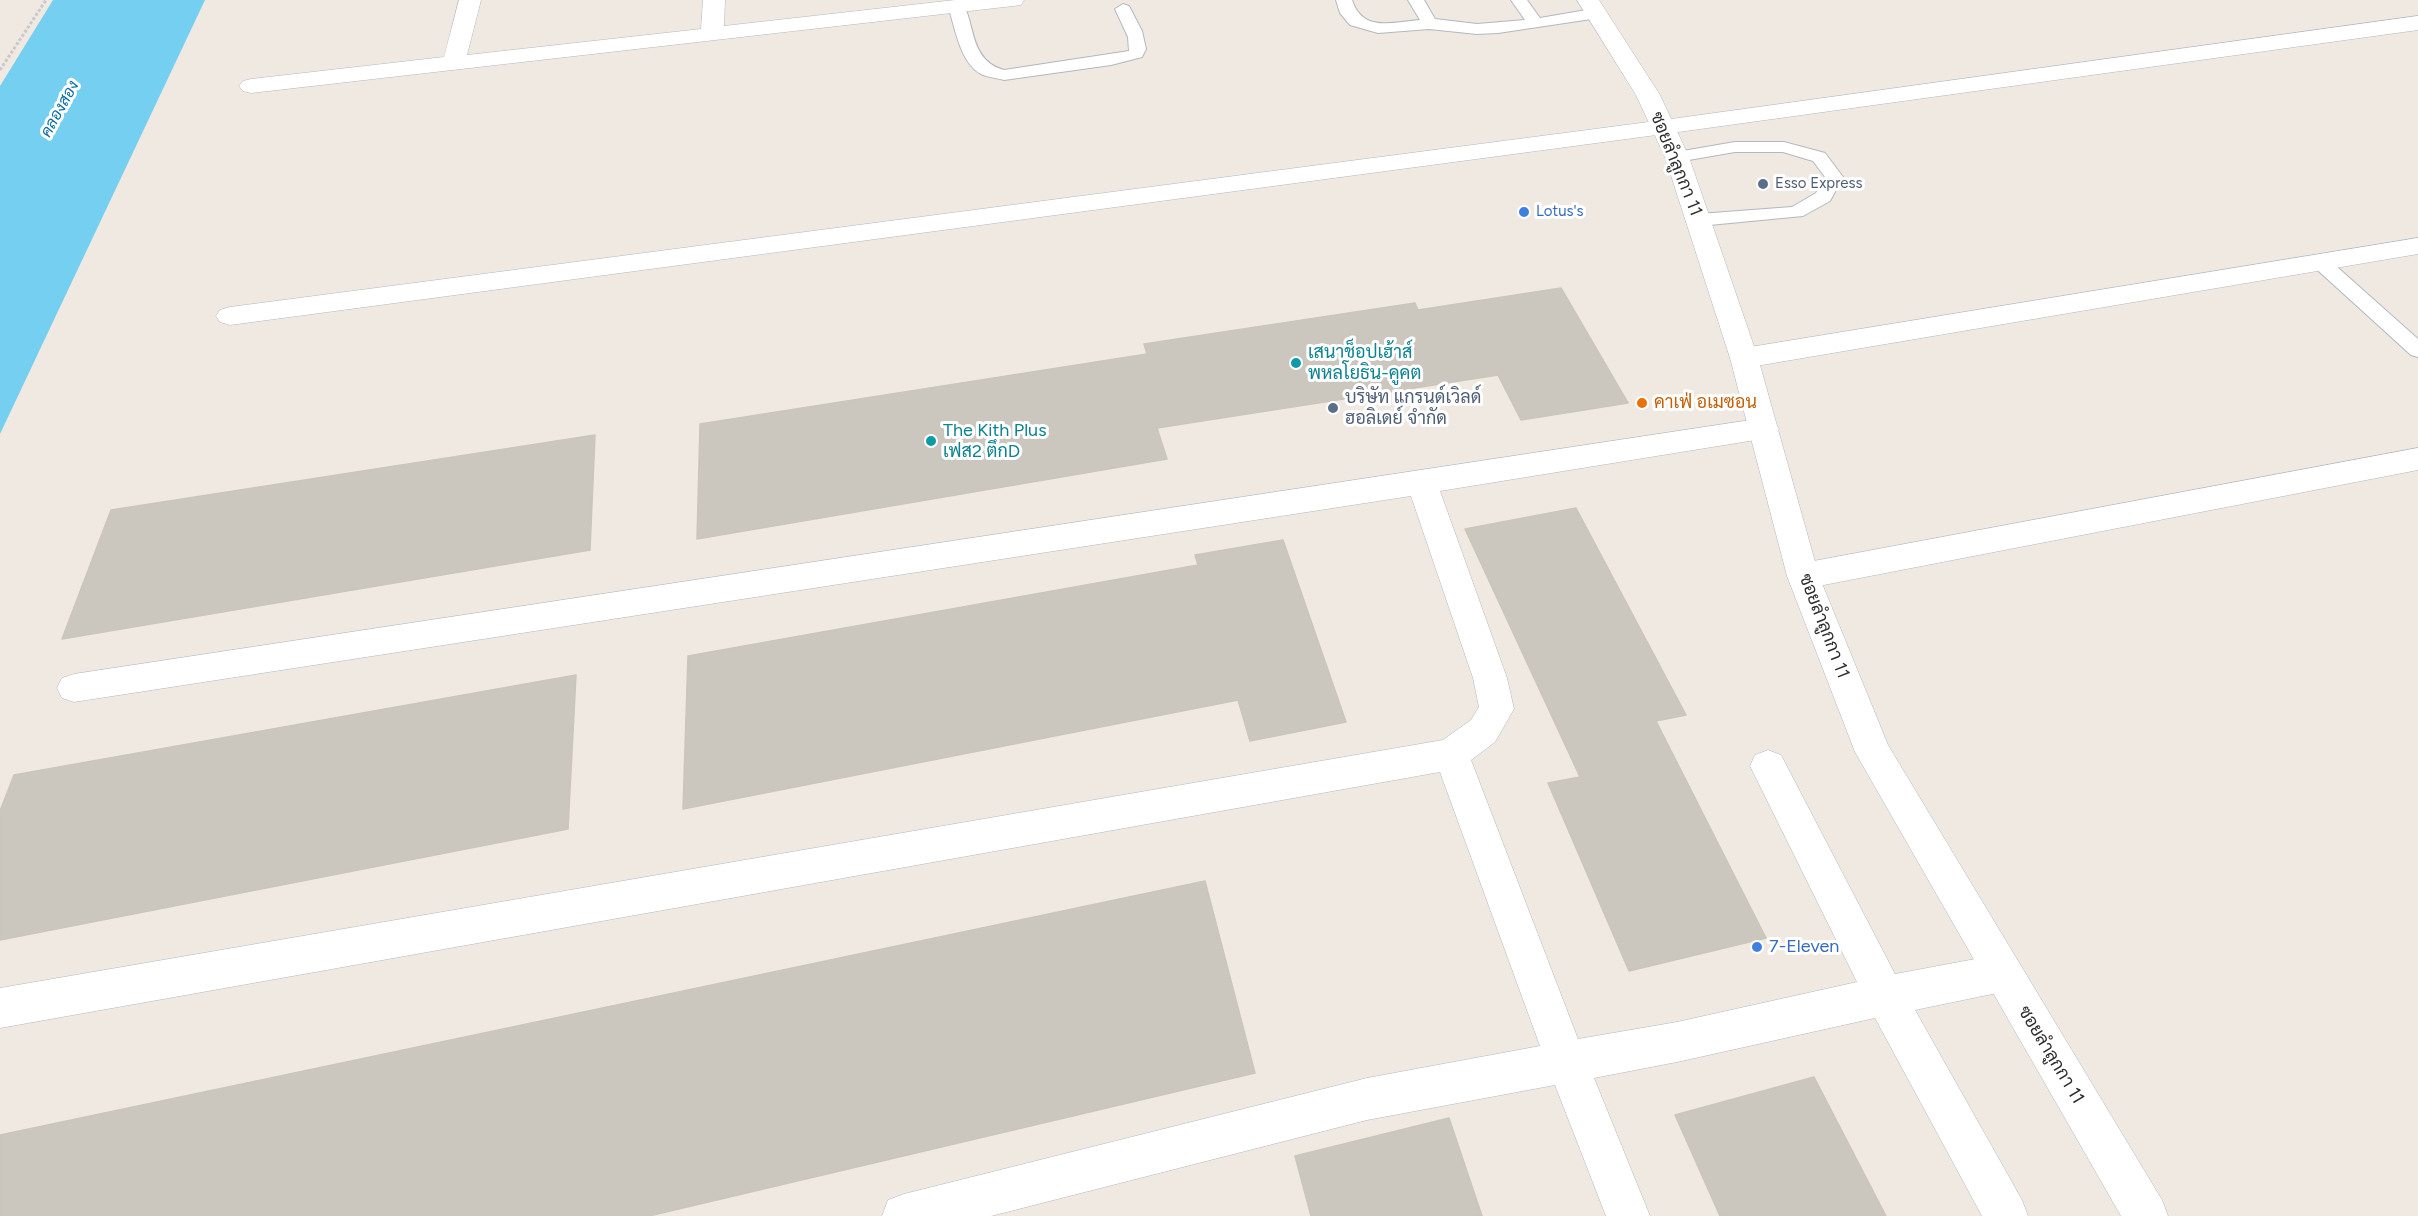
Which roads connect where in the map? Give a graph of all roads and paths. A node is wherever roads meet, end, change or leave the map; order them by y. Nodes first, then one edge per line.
1 (46, 0) edge
2 (470, 0) edge
3 (714, 0) edge
4 (1013, 0) edge
5 (1344, 0) edge
6 (1416, 0) edge
7 (1519, 0) edge
8 (955, 3) edge
9 (1593, 7) edge
10 (1123, 9) dead end
11 (1535, 23) junction
12 (2418, 23) edge
13 (1430, 24) junction
14 (712, 34) junction
15 (454, 63) junction
16 (0, 70) edge
17 (251, 86) dead end
18 (1664, 127) junction
19 (1677, 157) junction
20 (1699, 220) junction
21 (2418, 246) edge
22 (2320, 262) junction
23 (230, 316) dead end
24 (2418, 350) edge
25 (1744, 358) junction
26 (1764, 429) junction
27 (2418, 459) edge
28 (1422, 483) junction
29 (1803, 576) junction
30 (74, 688) dead end
31 (1451, 754) junction
32 (1768, 766) dead end
33 (2002, 973) junction
34 (1885, 996) junction
35 (0, 1008) edge
36 (1566, 1061) junction
37 (904, 1216) edge
38 (1628, 1216) edge
39 (2006, 1216) edge
40 (2146, 1216) edge

1 - 16 path
2 - 15 street
3 - 14 street
4 - 8 street
5 - 13 lane
6 - 13 lane
7 - 11 lane
8 - 10 lane
8 - 14 street
9 - 11 lane
9 - 18 street, ซอยลำลูกกา 11
11 - 13 lane
12 - 18 street
14 - 15 street
15 - 17 street
18 - 19 street, ซอยลำลูกกา 11
18 - 23 street
19 - 20 street, ซอยลำลูกกา 11
19 - 20 lane
20 - 25 street, ซอยลำลูกกา 11
21 - 22 street
22 - 24 lane
22 - 25 street
25 - 26 street, ซอยลำลูกกา 11
26 - 28 street
26 - 29 street, ซอยลำลูกกา 11
27 - 29 street
28 - 30 street
28 - 31 street
29 - 33 street, ซอยลำลูกกา 11
31 - 35 street
31 - 36 street
32 - 34 street
33 - 34 street
33 - 40 street, ซอยลำลูกกา 11
34 - 36 street
34 - 39 street
36 - 37 street
36 - 38 street

